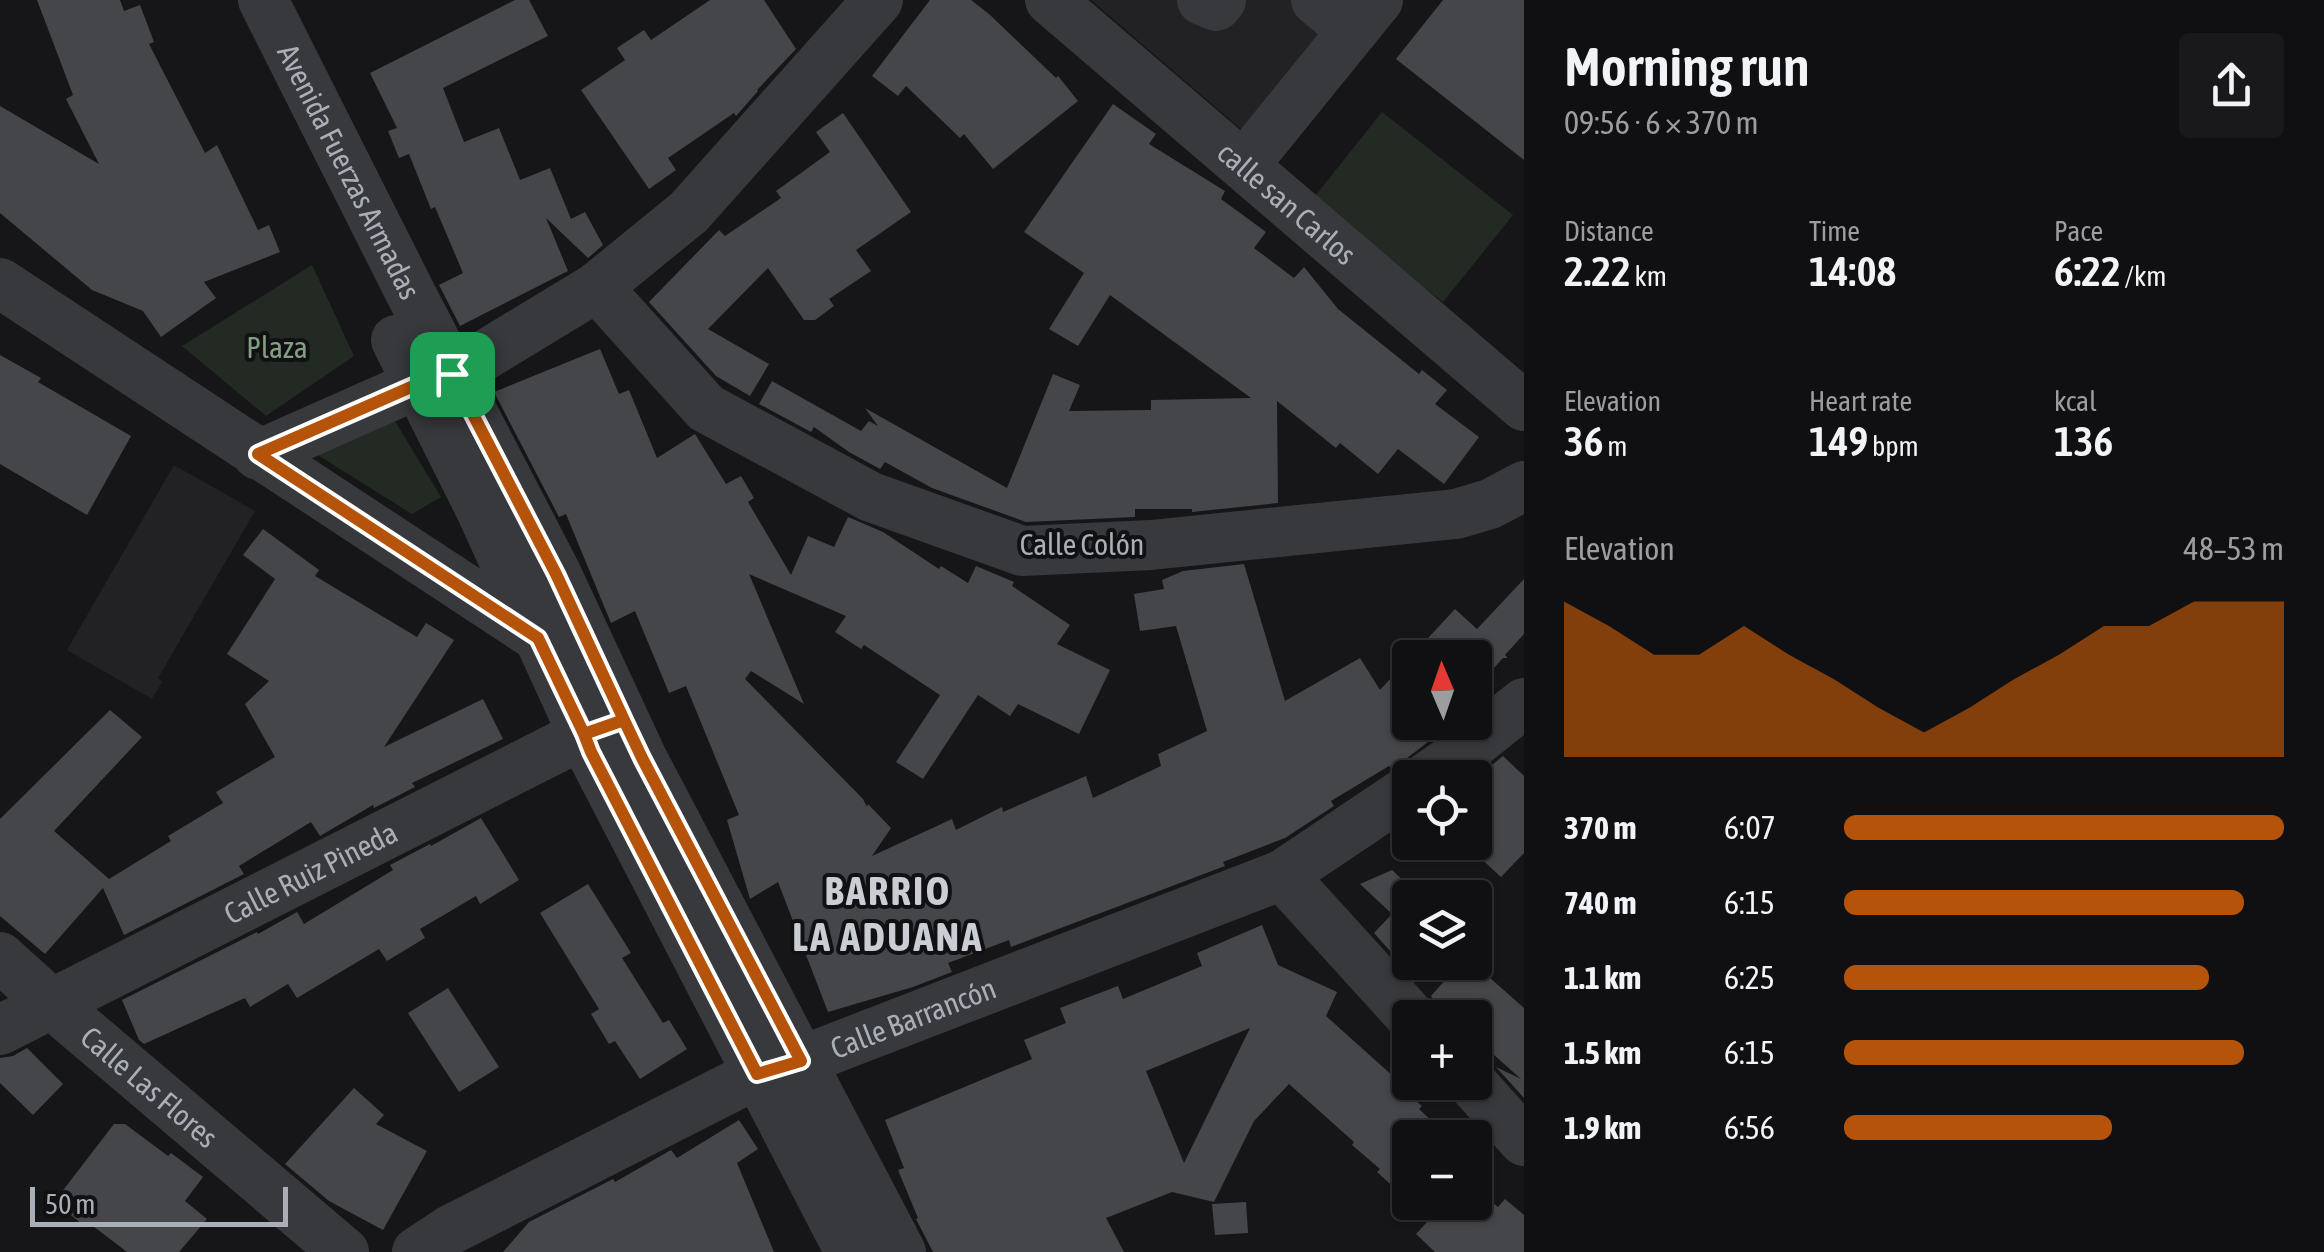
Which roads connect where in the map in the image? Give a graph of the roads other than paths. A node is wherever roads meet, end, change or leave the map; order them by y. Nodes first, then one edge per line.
1 (227, 0) edge
2 (262, 0) edge
3 (878, 0) edge
4 (1050, 0) edge
5 (1202, 0) edge
6 (1222, 0) edge
7 (1349, 10) edge
8 (1244, 165) junction
9 (0, 283) edge
10 (597, 286) junction
11 (435, 379) junction
12 (1524, 406) edge
13 (258, 454) junction
14 (1524, 486) edge
15 (538, 638) junction
16 (593, 653) junction
17 (1524, 703) edge
18 (604, 727) junction
19 (1452, 760) edge
20 (1392, 800) edge
21 (1282, 875) junction
22 (0, 957) edge
23 (1396, 1000) edge
24 (52, 1005) junction
25 (0, 1030) edge
26 (779, 1067) junction
27 (1487, 1100) edge
28 (1524, 1141) edge
29 (344, 1252) edge
30 (417, 1252) edge
31 (850, 1252) edge
32 (902, 1252) edge

1 - 11 street, Avenida Fuerzas Armadas
2 - 11 street, Avenida Fuerzas Armadas
3 - 10 street
4 - 8 street, calle san Carlos
5 - 6 street
7 - 8 street
8 - 12 street, calle san Carlos
9 - 13 street
10 - 11 street
10 - 14 street, Calle Colón
11 - 13 street
11 - 15 street, Avenida Fuerzas Armadas
11 - 16 street, Avenida Fuerzas Armadas
13 - 15 street
15 - 16 street
15 - 18 street, Avenida Fuerzas Armadas
16 - 18 street, Avenida Fuerzas Armadas
17 - 19 street
18 - 24 street, Calle Ruiz Pineda
18 - 26 street, Avenida Fuerzas Armadas
20 - 21 street, Calle Barrancón
21 - 23 street
21 - 26 street, Calle Barrancón
22 - 24 street, Calle Las Flores
24 - 25 street, Calle Ruiz Pineda
24 - 29 street, Calle Las Flores
26 - 30 street, Calle Barrancón
26 - 31 street, Avenida Fuerzas Armadas
26 - 32 street, Avenida Fuerzas Armadas
27 - 28 street

